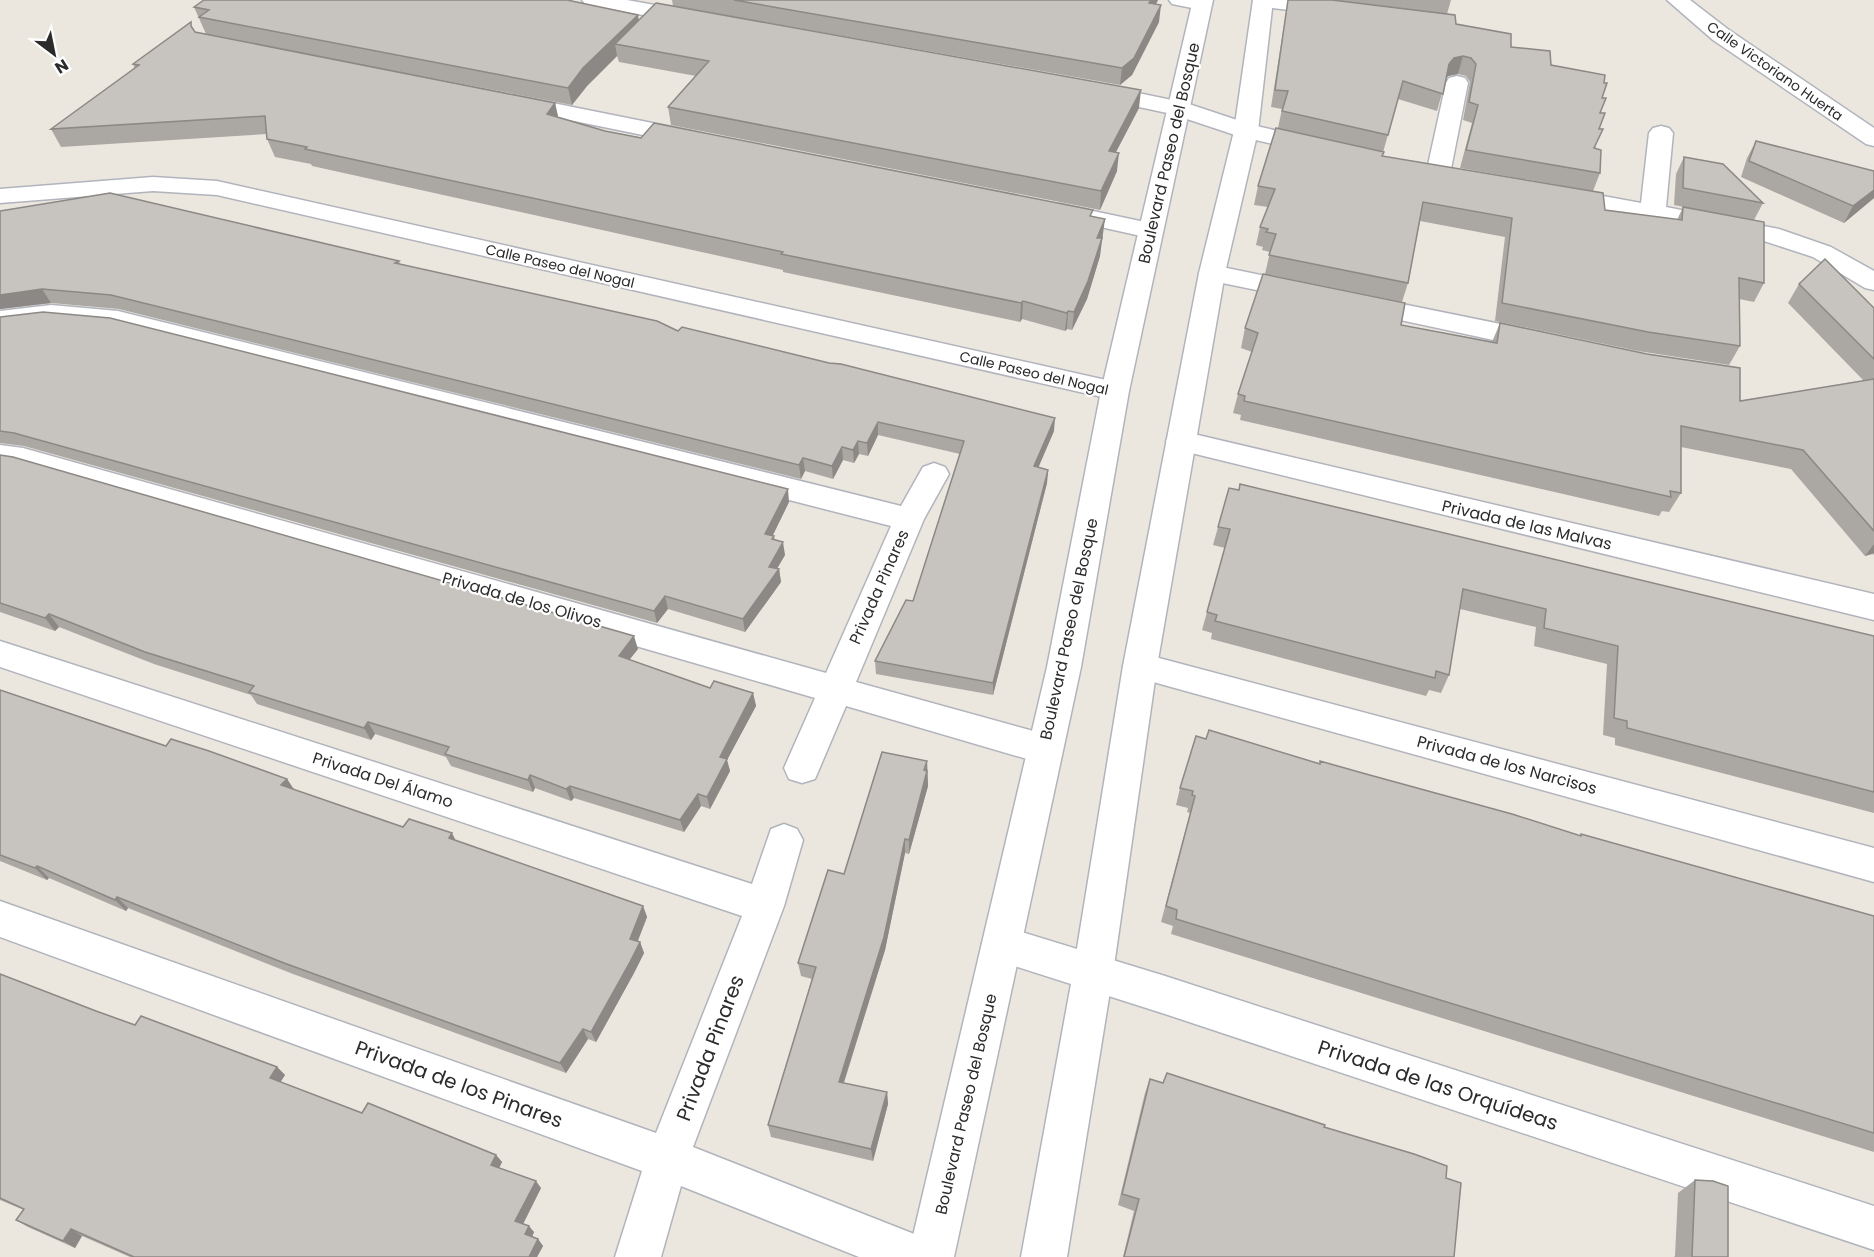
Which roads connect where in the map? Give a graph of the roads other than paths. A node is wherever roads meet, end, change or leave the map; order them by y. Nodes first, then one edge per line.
1 (591, 0) edge
2 (1263, 0) edge
3 (1677, 0) edge
4 (1195, 1) edge
5 (1356, 12) edge
6 (709, 21) edge
7 (1457, 82) dead end
8 (1073, 87) edge
9 (491, 98) edge
10 (1178, 108) junction
11 (1246, 131) junction
12 (1661, 133) dead end
13 (1874, 139) edge
14 (713, 142) edge
15 (1336, 151) edge
16 (1438, 173) edge
17 (1540, 191) edge
18 (0, 196) edge
19 (1041, 207) edge
20 (1653, 211) junction
21 (1150, 230) junction
22 (1212, 273) junction
23 (1874, 282) edge
24 (0, 320) edge
25 (1568, 347) edge
26 (1115, 391) junction
27 (1181, 441) junction
28 (0, 455) edge
29 (934, 474) dead end
30 (909, 519) junction
31 (1874, 607) edge
32 (0, 654) edge
33 (1140, 666) junction
34 (834, 689) junction
35 (1044, 749) junction
36 (802, 768) dead end
37 (784, 840) dead end
38 (1874, 865) edge
39 (765, 906) junction
40 (0, 919) edge
41 (1002, 944) junction
42 (1093, 973) junction
43 (667, 1159) junction
44 (1874, 1228) edge
45 (638, 1257) edge
46 (915, 1257) edge
47 (931, 1257) edge
48 (1044, 1257) edge

1 - 6 street
2 - 5 street
2 - 11 street
3 - 13 street, Calle Victoriano Huerta
4 - 10 street, Boulevard Paseo del Bosque
7 - 16 street
8 - 10 street
9 - 14 street
10 - 11 street
10 - 21 street, Boulevard Paseo del Bosque
11 - 15 street
11 - 22 street
12 - 20 street
17 - 20 street
18 - 26 street, Calle Paseo del Nogal
19 - 21 street
20 - 23 street
21 - 26 street, Boulevard Paseo del Bosque
22 - 25 street
22 - 27 street
24 - 30 street
26 - 35 street, Boulevard Paseo del Bosque
27 - 31 street, Privada de las Malvas
27 - 33 street
28 - 34 street, Privada de los Olivos
29 - 30 street, Privada Pinares
30 - 34 street, Privada Pinares
32 - 39 street, Privada Del Álamo
33 - 38 street, Privada de los Narcisos
33 - 42 street
34 - 35 street, Privada de los Olivos
34 - 36 street, Privada Pinares
35 - 41 street, Boulevard Paseo del Bosque
37 - 39 street, Privada Pinares
39 - 43 street, Privada Pinares
40 - 43 street, Privada de los Pinares
41 - 42 street, Privada de las Orquídeas
41 - 47 street, Boulevard Paseo del Bosque
42 - 44 street, Privada de las Orquídeas
42 - 48 street
43 - 45 street, Privada Pinares
43 - 46 street, Privada de los Pinares

